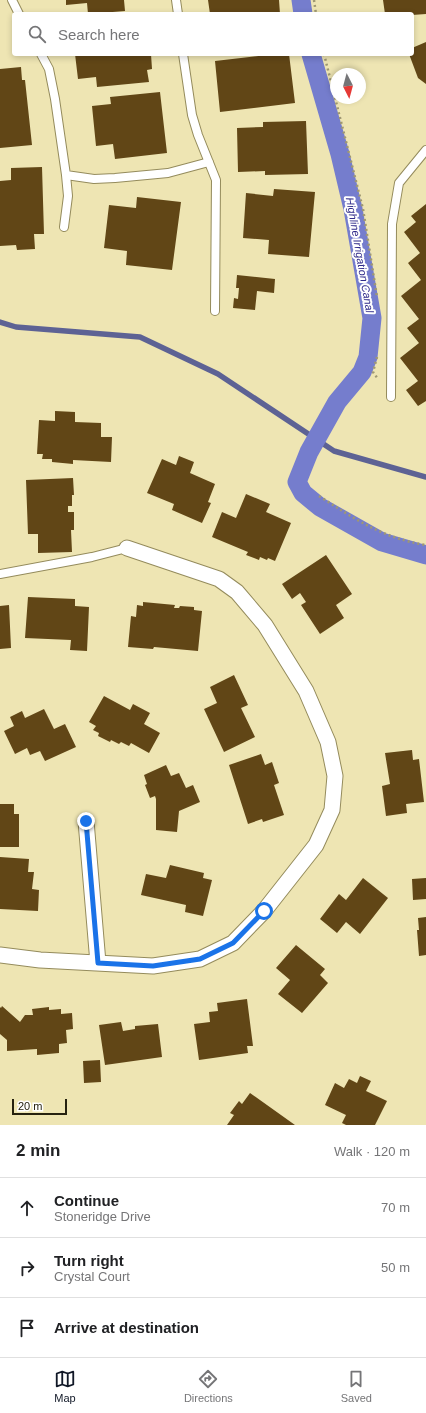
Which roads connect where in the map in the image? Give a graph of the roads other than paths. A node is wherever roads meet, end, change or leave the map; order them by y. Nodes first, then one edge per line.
1 (12, 0) edge
2 (176, 0) edge
3 (18, 12) edge
4 (178, 12) edge
5 (42, 56) edge
6 (184, 56) edge
7 (426, 150) edge
8 (209, 162) junction
9 (66, 175) junction
10 (64, 226) dead end
11 (215, 311) dead end
12 (391, 397) road end
13 (127, 548) joint
14 (0, 574) edge
15 (86, 821) dead end
16 (0, 955) edge
17 (98, 963) junction

1 - 3 lane
2 - 4 lane
5 - 9 lane
6 - 8 lane
7 - 12 lane
8 - 9 lane
8 - 11 lane
9 - 10 lane
13 - 14 lane
13 - 17 street
15 - 17 street
16 - 17 street

